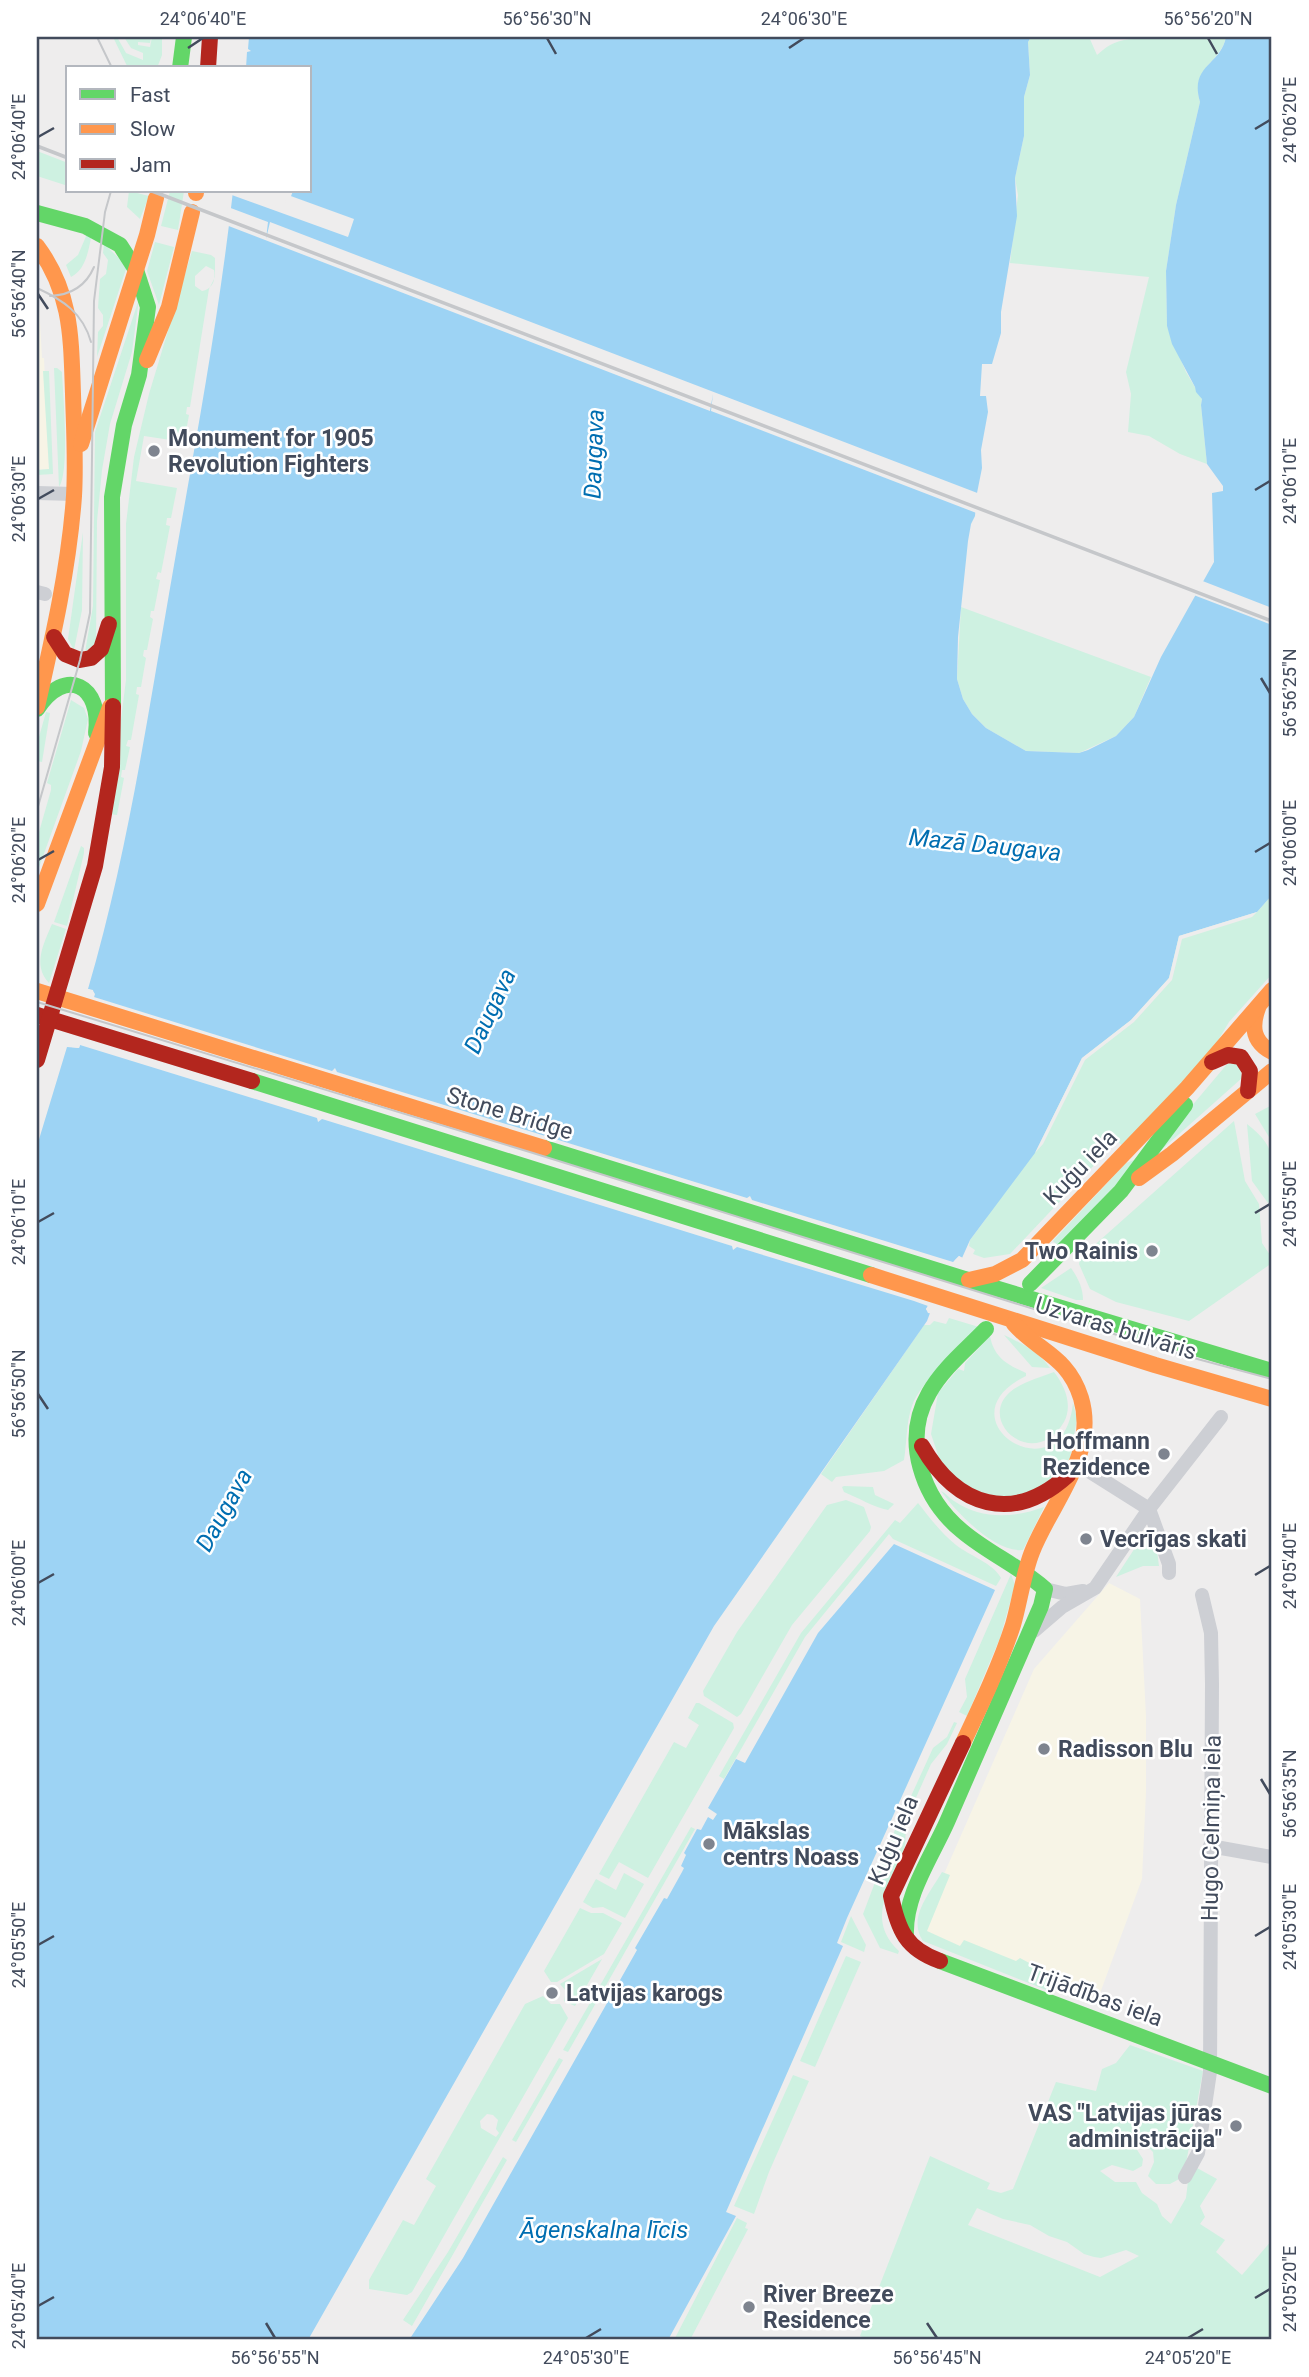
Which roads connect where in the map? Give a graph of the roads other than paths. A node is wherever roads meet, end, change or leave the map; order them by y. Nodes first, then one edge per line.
1 (184, 37) edge
2 (210, 37) edge
3 (180, 66) edge
4 (208, 66) edge
5 (156, 198) dead end
6 (192, 212) dead end
7 (37, 213) edge
8 (37, 246) edge
9 (136, 270) junction
10 (139, 375) junction
11 (75, 464) junction
12 (37, 493) edge
13 (74, 494) junction
14 (111, 618) junction
15 (54, 637) junction
16 (114, 697) junction
17 (37, 708) edge
18 (88, 767) junction
19 (37, 904) edge
20 (1272, 990) edge
21 (42, 993) edge
22 (1260, 1003) junction
23 (39, 1016) edge
24 (1272, 1052) edge
25 (37, 1060) edge
26 (1211, 1063) junction
27 (1272, 1071) edge
28 (1248, 1091) junction
29 (1121, 1191) junction
30 (963, 1279) junction
31 (1030, 1284) dead end
32 (947, 1297) joint
33 (1010, 1319) junction
34 (986, 1329) dead end
35 (1272, 1371) edge
36 (1272, 1399) edge
37 (1221, 1417) dead end
38 (916, 1433) junction
39 (1074, 1468) junction
40 (1149, 1509) junction
41 (1169, 1568) dead end
42 (1027, 1573) junction
43 (1095, 1588) junction
44 (1045, 1589) junction
45 (1202, 1595) dead end
46 (1026, 1640) junction
47 (925, 1822) junction
48 (942, 1831) junction
49 (1210, 1846) junction
50 (1272, 1857) edge
51 (906, 1941) junction
52 (1209, 2062) junction
53 (1272, 2086) edge
54 (1185, 2177) dead end

1 - 3 main road
2 - 4 main road
5 - 9 main road
6 - 10 main road
7 - 9 main road
8 - 11 main road
9 - 10 main road
9 - 11 main road
10 - 14 main road
11 - 13 main road
12 - 13 street
13 - 15 main road
14 - 15 main road
14 - 16 main road
15 - 17 main road
16 - 18 main road
16 - 25 main road
17 - 18 main road
18 - 19 main road
20 - 22 main road, Kuģu iela
21 - 30 main road, Stone Bridge
22 - 24 main road
22 - 26 main road, Kuģu iela
23 - 32 main road, Stone Bridge
26 - 28 main road
26 - 29 main road, Kuģu iela
26 - 30 main road, Kuģu iela
27 - 28 main road, Kuģu iela
28 - 29 main road, Kuģu iela
29 - 31 main road, Kuģu iela
30 - 35 main road, Uzvaras bulvāris
32 - 33 main road, Uzvaras bulvāris
33 - 36 main road, Uzvaras bulvāris
33 - 39 main road, Kuģu iela
34 - 38 main road
37 - 40 street, Kuģu iela
38 - 39 main road
38 - 42 main road
39 - 40 street
39 - 42 main road, Kuģu iela
40 - 41 street
40 - 43 street, Kuģu iela
42 - 44 main road
42 - 47 main road, Kuģu iela
43 - 44 street
43 - 46 street, Kuģu iela
44 - 46 main road, Kuģu iela
45 - 49 street, Hugo Celmiņa iela
46 - 48 main road, Kuģu iela
47 - 48 main road
47 - 51 main road, Kuģu iela
48 - 51 main road, Kuģu iela
49 - 50 street
49 - 52 street, Hugo Celmiņa iela
51 - 52 main road, Trijādības iela
52 - 53 main road, Trijādības iela
52 - 54 street, Hugo Celmiņa iela

